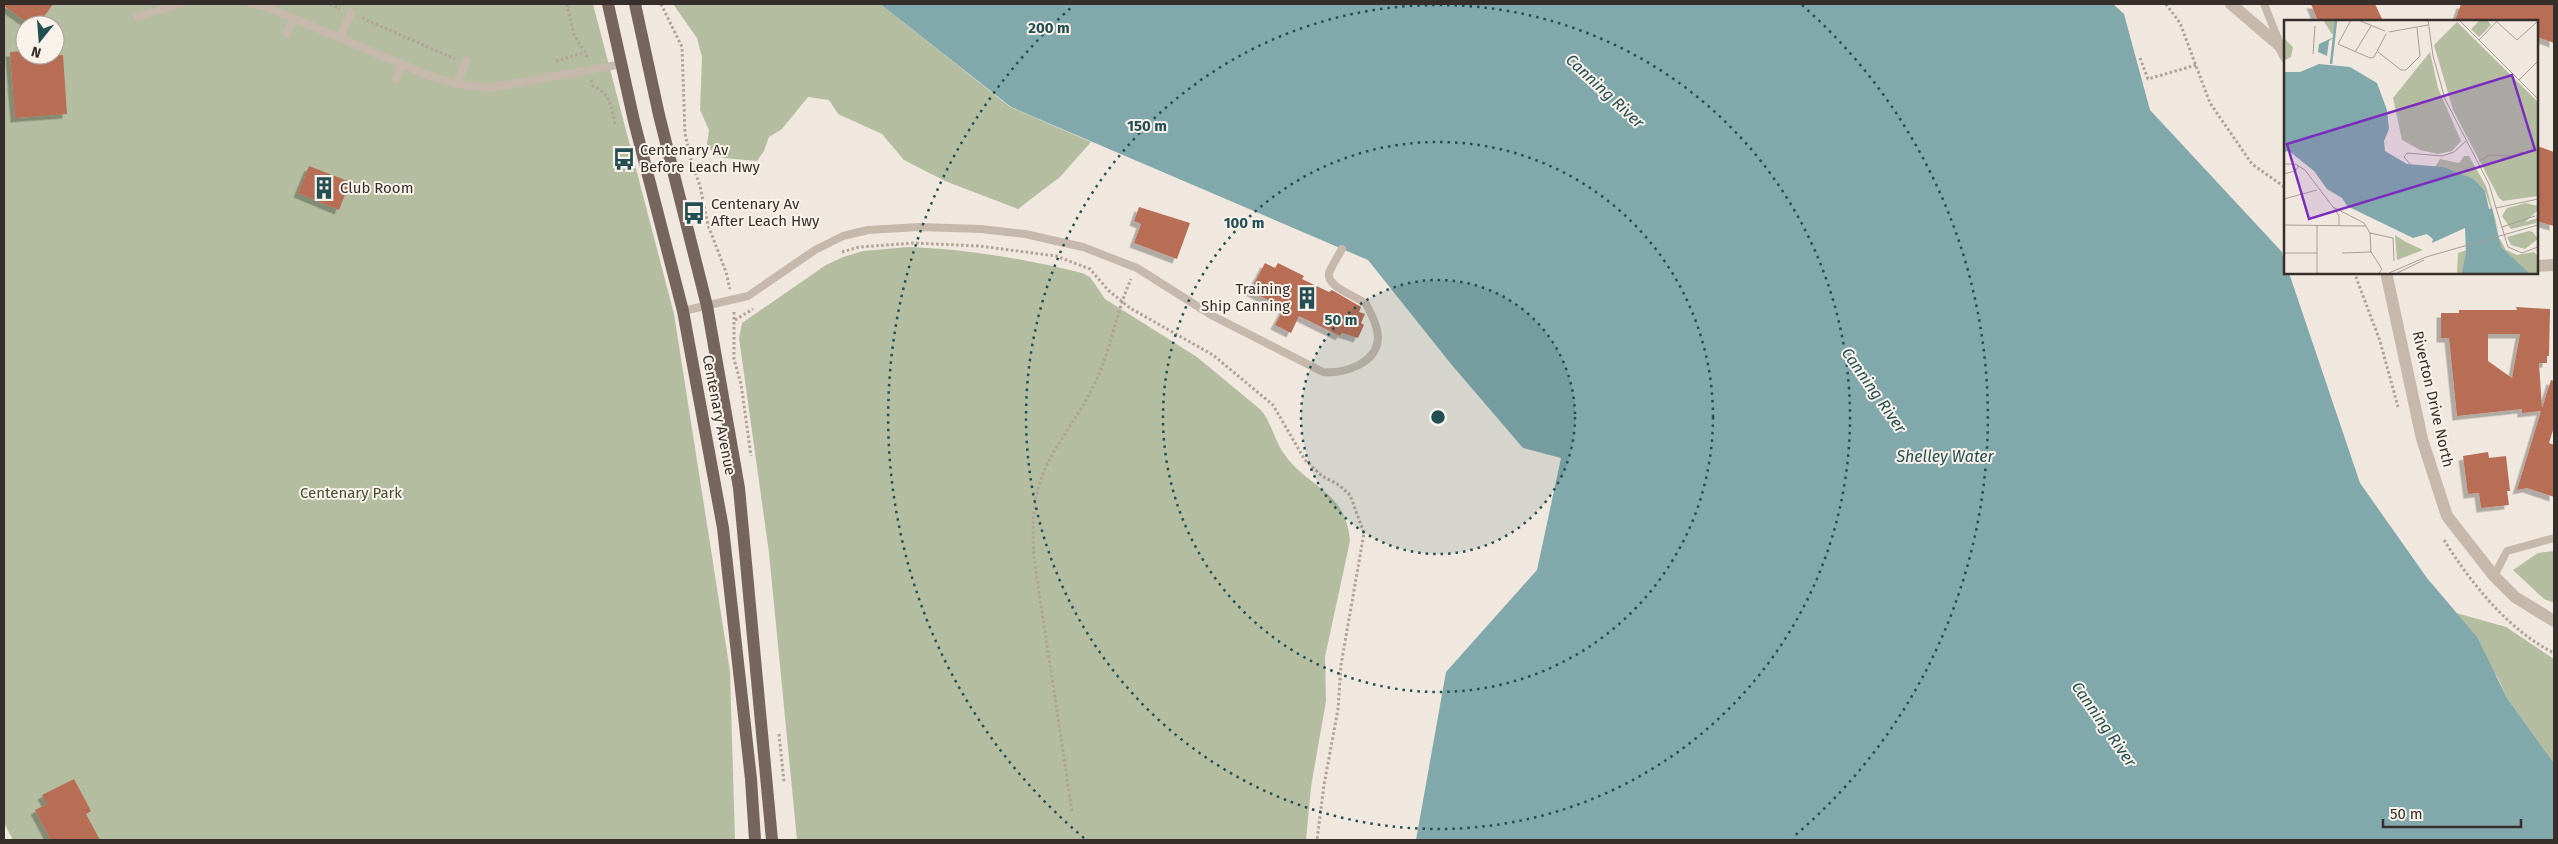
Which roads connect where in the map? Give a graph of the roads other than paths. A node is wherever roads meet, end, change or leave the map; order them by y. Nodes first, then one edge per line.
1 (180, 4) edge
2 (251, 4) edge
3 (608, 4) edge
4 (635, 4) edge
5 (2231, 4) edge
6 (2264, 4) edge
7 (351, 13) road end
8 (137, 17) dead end
9 (293, 19) junction
10 (287, 34) dead end
11 (340, 38) junction
12 (2283, 51) edge
13 (465, 63) road end
14 (402, 64) junction
15 (622, 64) junction
16 (396, 79) dead end
17 (457, 84) junction
18 (1342, 249) dead end
19 (2538, 266) edge
20 (2554, 266) edge
21 (2386, 274) edge
22 (707, 306) junction
23 (683, 311) junction
24 (2554, 538) edge
25 (2494, 576) junction
26 (2554, 621) edge
27 (755, 840) edge
28 (772, 840) edge

1 - 8 lane
2 - 9 lane
3 - 15 main road, Centenary Avenue
4 - 22 main road, Centenary Avenue
5 - 12 street
6 - 12 lane
7 - 11 lane
9 - 10 lane
9 - 11 lane
11 - 14 lane
13 - 17 lane
14 - 16 lane
14 - 17 lane
15 - 17 lane
15 - 23 main road, Centenary Avenue
18 - 22 lane
19 - 20 street
21 - 25 street, Riverton Drive North
22 - 23 lane
22 - 28 main road, Centenary Avenue
23 - 27 main road, Centenary Avenue
24 - 25 lane
25 - 26 street, Riverton Drive North

